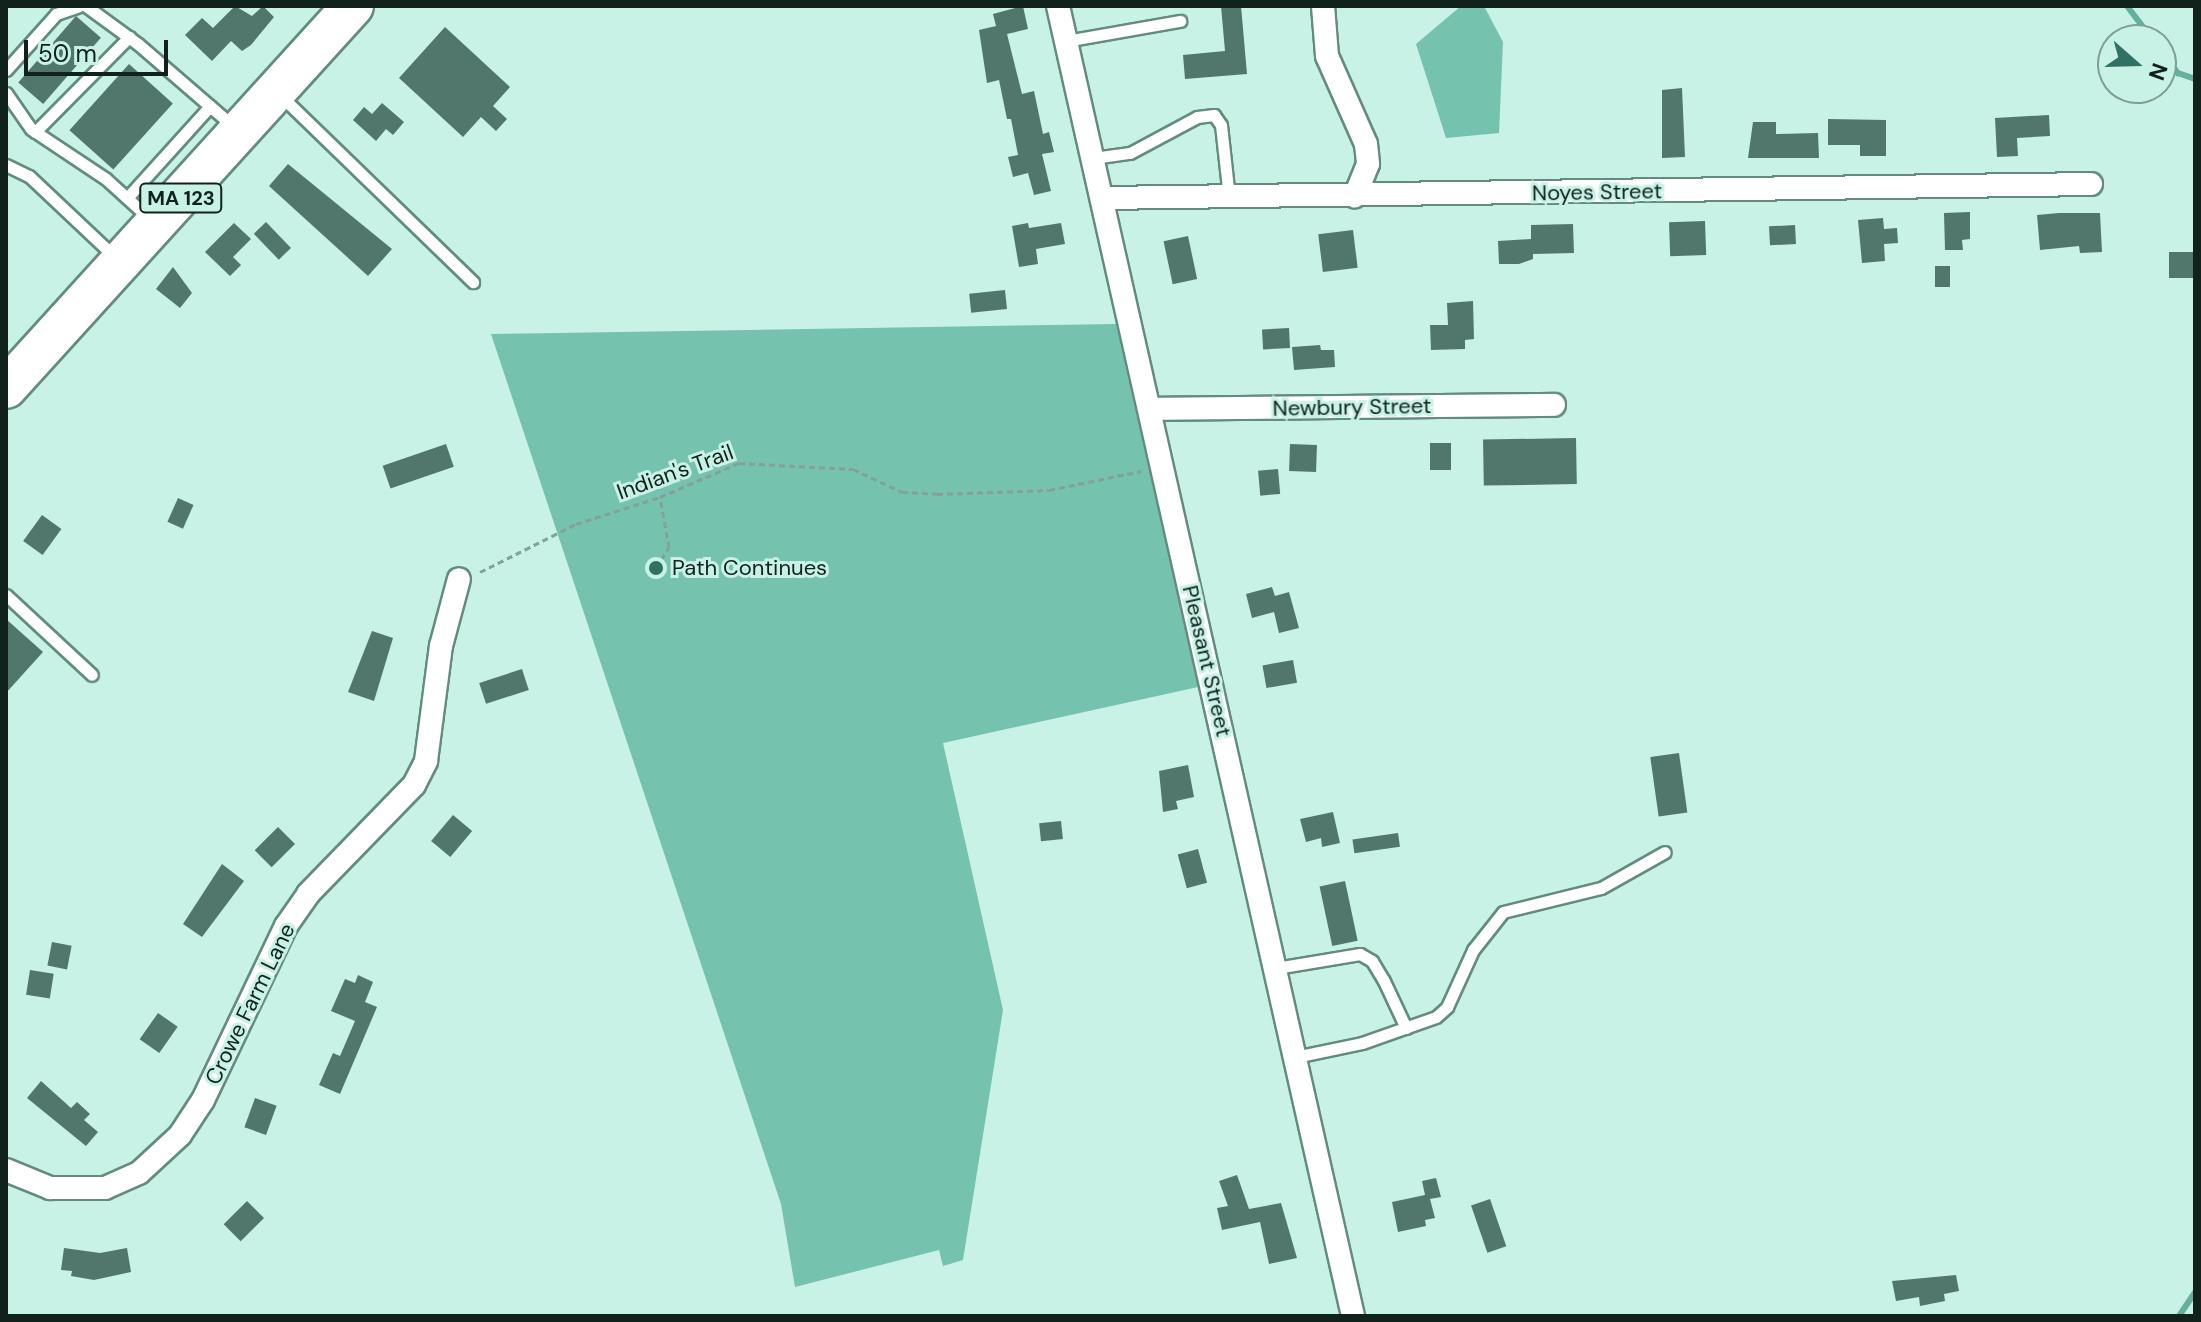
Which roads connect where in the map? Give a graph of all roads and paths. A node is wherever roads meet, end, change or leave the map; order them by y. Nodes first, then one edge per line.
1 (79, 6) edge
2 (86, 6) edge
3 (353, 6) edge
4 (1058, 6) edge
5 (1323, 6) edge
6 (1180, 21) dead end
7 (129, 37) junction
8 (1066, 41) junction
9 (6, 70) edge
10 (276, 92) junction
11 (6, 93) edge
12 (210, 106) junction
13 (35, 132) junction
14 (240, 133) junction
15 (1093, 158) junction
16 (6, 165) edge
17 (2091, 184) dead end
18 (1355, 197) junction
19 (127, 198) junction
20 (1103, 198) junction
21 (1229, 198) junction
22 (157, 224) junction
23 (121, 263) junction
24 (473, 282) dead end
25 (6, 388) edge
26 (1554, 405) dead end
27 (1150, 409) junction
28 (1149, 469) dead end
29 (660, 497) junction
30 (656, 568) dead end
31 (459, 579) joint
32 (6, 595) edge
33 (92, 675) dead end
34 (1665, 852) dead end
35 (1276, 968) junction
36 (1406, 1028) junction
37 (1295, 1057) junction
38 (6, 1170) edge
39 (1353, 1316) edge

1 - 9 lane
2 - 7 lane
3 - 10 highway, MA 123
4 - 8 street, Pleasant Street
5 - 18 street
6 - 8 lane
7 - 12 lane
7 - 13 lane
8 - 15 street, Pleasant Street
10 - 14 highway, MA 123
10 - 24 lane
11 - 13 lane
12 - 14 lane
12 - 19 lane
13 - 19 lane
14 - 22 highway, MA 123
15 - 20 street, Pleasant Street
15 - 21 lane
16 - 23 lane
17 - 18 street, Noyes Street
18 - 21 street, Noyes Street
19 - 22 lane
20 - 21 street, Noyes Street
20 - 27 street, Pleasant Street
22 - 23 highway, MA 123
23 - 25 highway, MA 123
26 - 27 street, Newbury Street
27 - 35 street, Pleasant Street
28 - 29 path, Indian's Trail
29 - 30 path
29 - 31 path, Indian's Trail
31 - 38 street, Crowe Farm Lane
32 - 33 lane
34 - 36 lane
35 - 36 lane
35 - 37 street, Pleasant Street
36 - 37 lane
37 - 39 street, Pleasant Street

